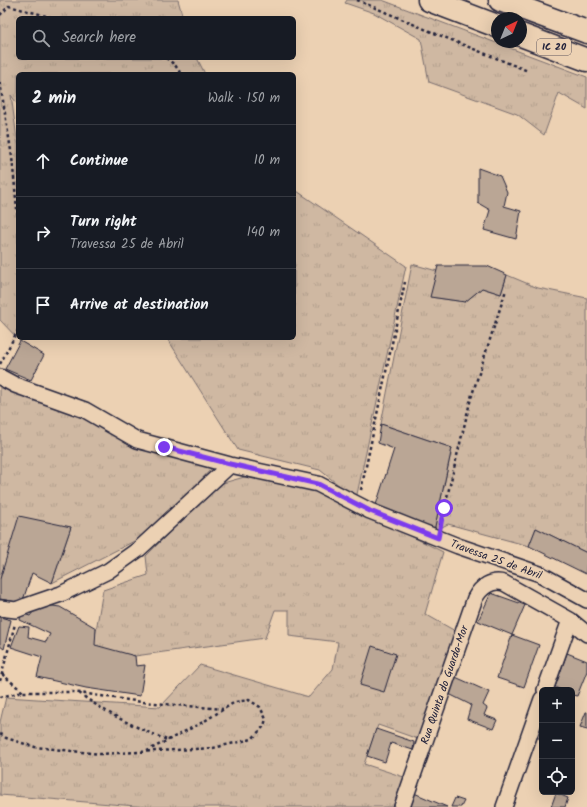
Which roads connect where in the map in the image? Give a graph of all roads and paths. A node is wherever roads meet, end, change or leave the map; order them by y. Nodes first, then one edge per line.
1 (357, 0) edge
2 (428, 0) edge
3 (500, 0) edge
4 (0, 15) edge
5 (46, 16) edge
6 (491, 24) edge
7 (587, 32) edge
8 (527, 37) edge
9 (169, 60) edge
10 (587, 60) edge
11 (528, 71) dead end
12 (179, 72) edge
13 (0, 82) edge
14 (16, 198) edge
15 (405, 282) dead end
16 (506, 290) dead end
17 (16, 334) edge
18 (0, 365) edge
19 (0, 377) edge
20 (230, 464) junction
21 (358, 504) junction
22 (438, 538) junction
23 (587, 600) edge
24 (0, 608) edge
25 (16, 610) junction
26 (570, 620) junction
27 (587, 634) edge
28 (2, 674) junction
29 (0, 681) edge
30 (546, 687) edge
31 (23, 692) junction
32 (78, 693) junction
33 (0, 697) edge
34 (539, 708) edge
35 (224, 709) junction
36 (0, 734) edge
37 (168, 741) junction
38 (147, 751) junction
39 (402, 807) edge
40 (504, 807) edge

1 - 11 path
2 - 6 highway
3 - 7 highway, IC 20
4 - 5 path
8 - 10 highway, IC 20
9 - 12 path
13 - 14 path
15 - 21 path
16 - 22 path
17 - 18 path
19 - 20 street, Travessa 25 de Abril
20 - 21 street, Travessa 25 de Abril
20 - 25 street
21 - 22 street, Travessa 25 de Abril
22 - 23 street, Travessa 25 de Abril
24 - 25 street
25 - 28 path
26 - 27 street
26 - 30 street
26 - 39 street, Rua Quinta do Guarda-Mor
28 - 29 path
28 - 31 path
31 - 32 path
31 - 33 path
32 - 35 path
32 - 37 path
34 - 40 street
35 - 37 path
35 - 38 path
36 - 38 path
37 - 38 path

